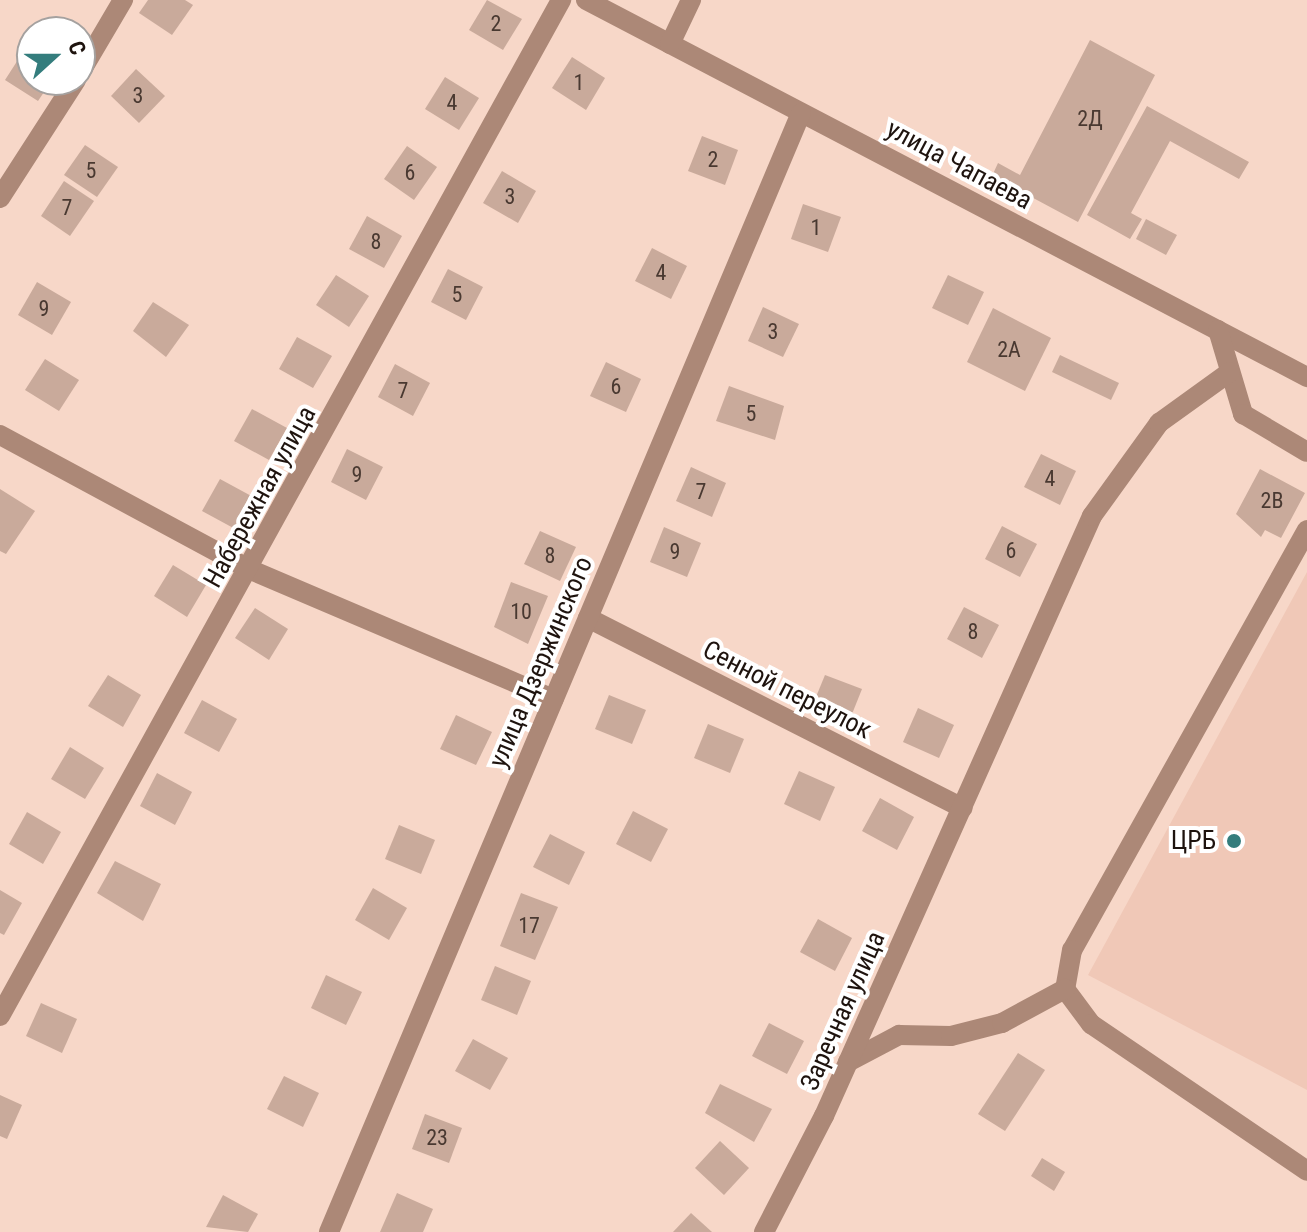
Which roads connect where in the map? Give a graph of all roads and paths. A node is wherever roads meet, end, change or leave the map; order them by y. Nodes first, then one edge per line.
1 (123, 0) edge
2 (561, 0) edge
3 (586, 0) edge
4 (691, 0) edge
5 (670, 44) junction
6 (96, 46) edge
7 (66, 96) edge
8 (801, 113) junction
9 (0, 198) edge
10 (1218, 330) junction
11 (1230, 372) junction
12 (1307, 377) edge
13 (0, 435) edge
14 (1307, 452) edge
15 (1307, 530) edge
16 (251, 570) junction
17 (588, 618) junction
18 (554, 699) junction
19 (963, 808) junction
20 (1065, 989) junction
21 (0, 1016) edge
22 (848, 1062) junction
23 (1307, 1171) edge
24 (329, 1232) edge
25 (764, 1232) edge

1 - 6 street
2 - 16 street, Набережная улица
3 - 5 street, улица Чапаева
4 - 5 street
5 - 8 street, улица Чапаева
7 - 9 street
8 - 10 street, улица Чапаева
8 - 17 street, улица Дзержинского
10 - 11 street
10 - 12 street, улица Чапаева
11 - 14 street
11 - 19 street, Заречная улица
13 - 16 street
15 - 20 street
16 - 18 street
16 - 21 street, Набережная улица
17 - 18 street, улица Дзержинского
17 - 19 street, Сенной переулок
18 - 24 street, улица Дзержинского
19 - 22 street, Заречная улица
20 - 22 street
20 - 23 street
22 - 25 street, Заречная улица

